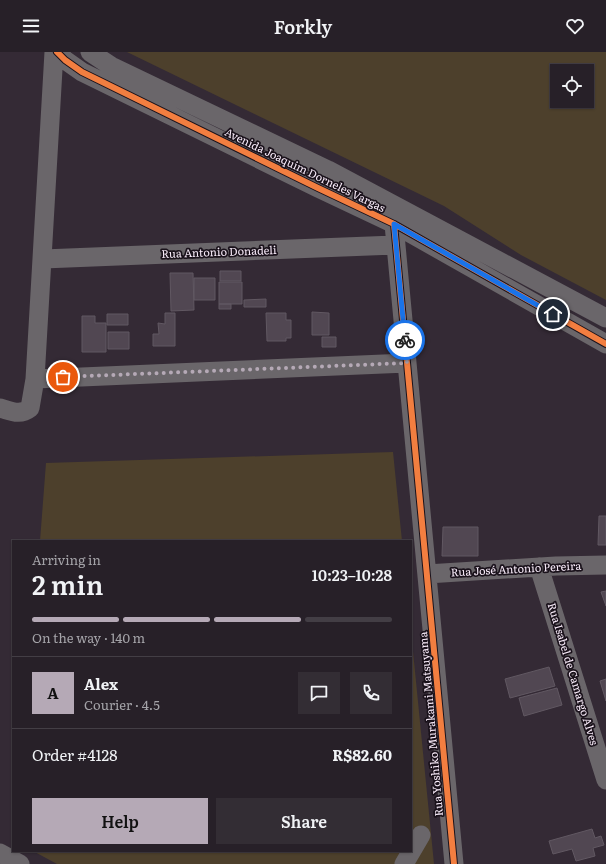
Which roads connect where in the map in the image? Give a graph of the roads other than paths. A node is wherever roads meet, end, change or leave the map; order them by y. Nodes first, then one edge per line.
1 (55, 52) edge
2 (90, 52) edge
3 (394, 224) junction
4 (395, 245) junction
5 (43, 259) junction
6 (606, 318) edge
7 (606, 344) edge
8 (407, 363) junction
9 (35, 379) junction
10 (0, 408) edge
11 (606, 565) edge
12 (539, 567) junction
13 (427, 574) junction
14 (606, 780) edge
15 (421, 835) dead end
16 (412, 850) edge
17 (411, 852) edge
18 (0, 853) edge
19 (20, 864) edge
20 (404, 864) edge
21 (454, 864) edge

1 - 3 street, Avenida Joaquim Dorneles Vargas
1 - 5 street
2 - 6 street, Avenida Joaquim Dorneles Vargas
3 - 4 street, Rua Yoshiko Murakami Matsuyama
3 - 7 street, Avenida Joaquim Dorneles Vargas
4 - 5 street, Rua Antonio Donadeli
4 - 8 street, Rua Yoshiko Murakami Matsuyama
5 - 9 street
8 - 9 street
8 - 13 street, Rua Yoshiko Murakami Matsuyama
9 - 10 street
11 - 12 street, Rua José Antonio Pereira
12 - 13 street, Rua José Antonio Pereira
12 - 14 street, Rua Isabel de Camargo Alves
13 - 21 street, Rua Yoshiko Murakami Matsuyama
15 - 16 street
17 - 20 street
18 - 19 street

